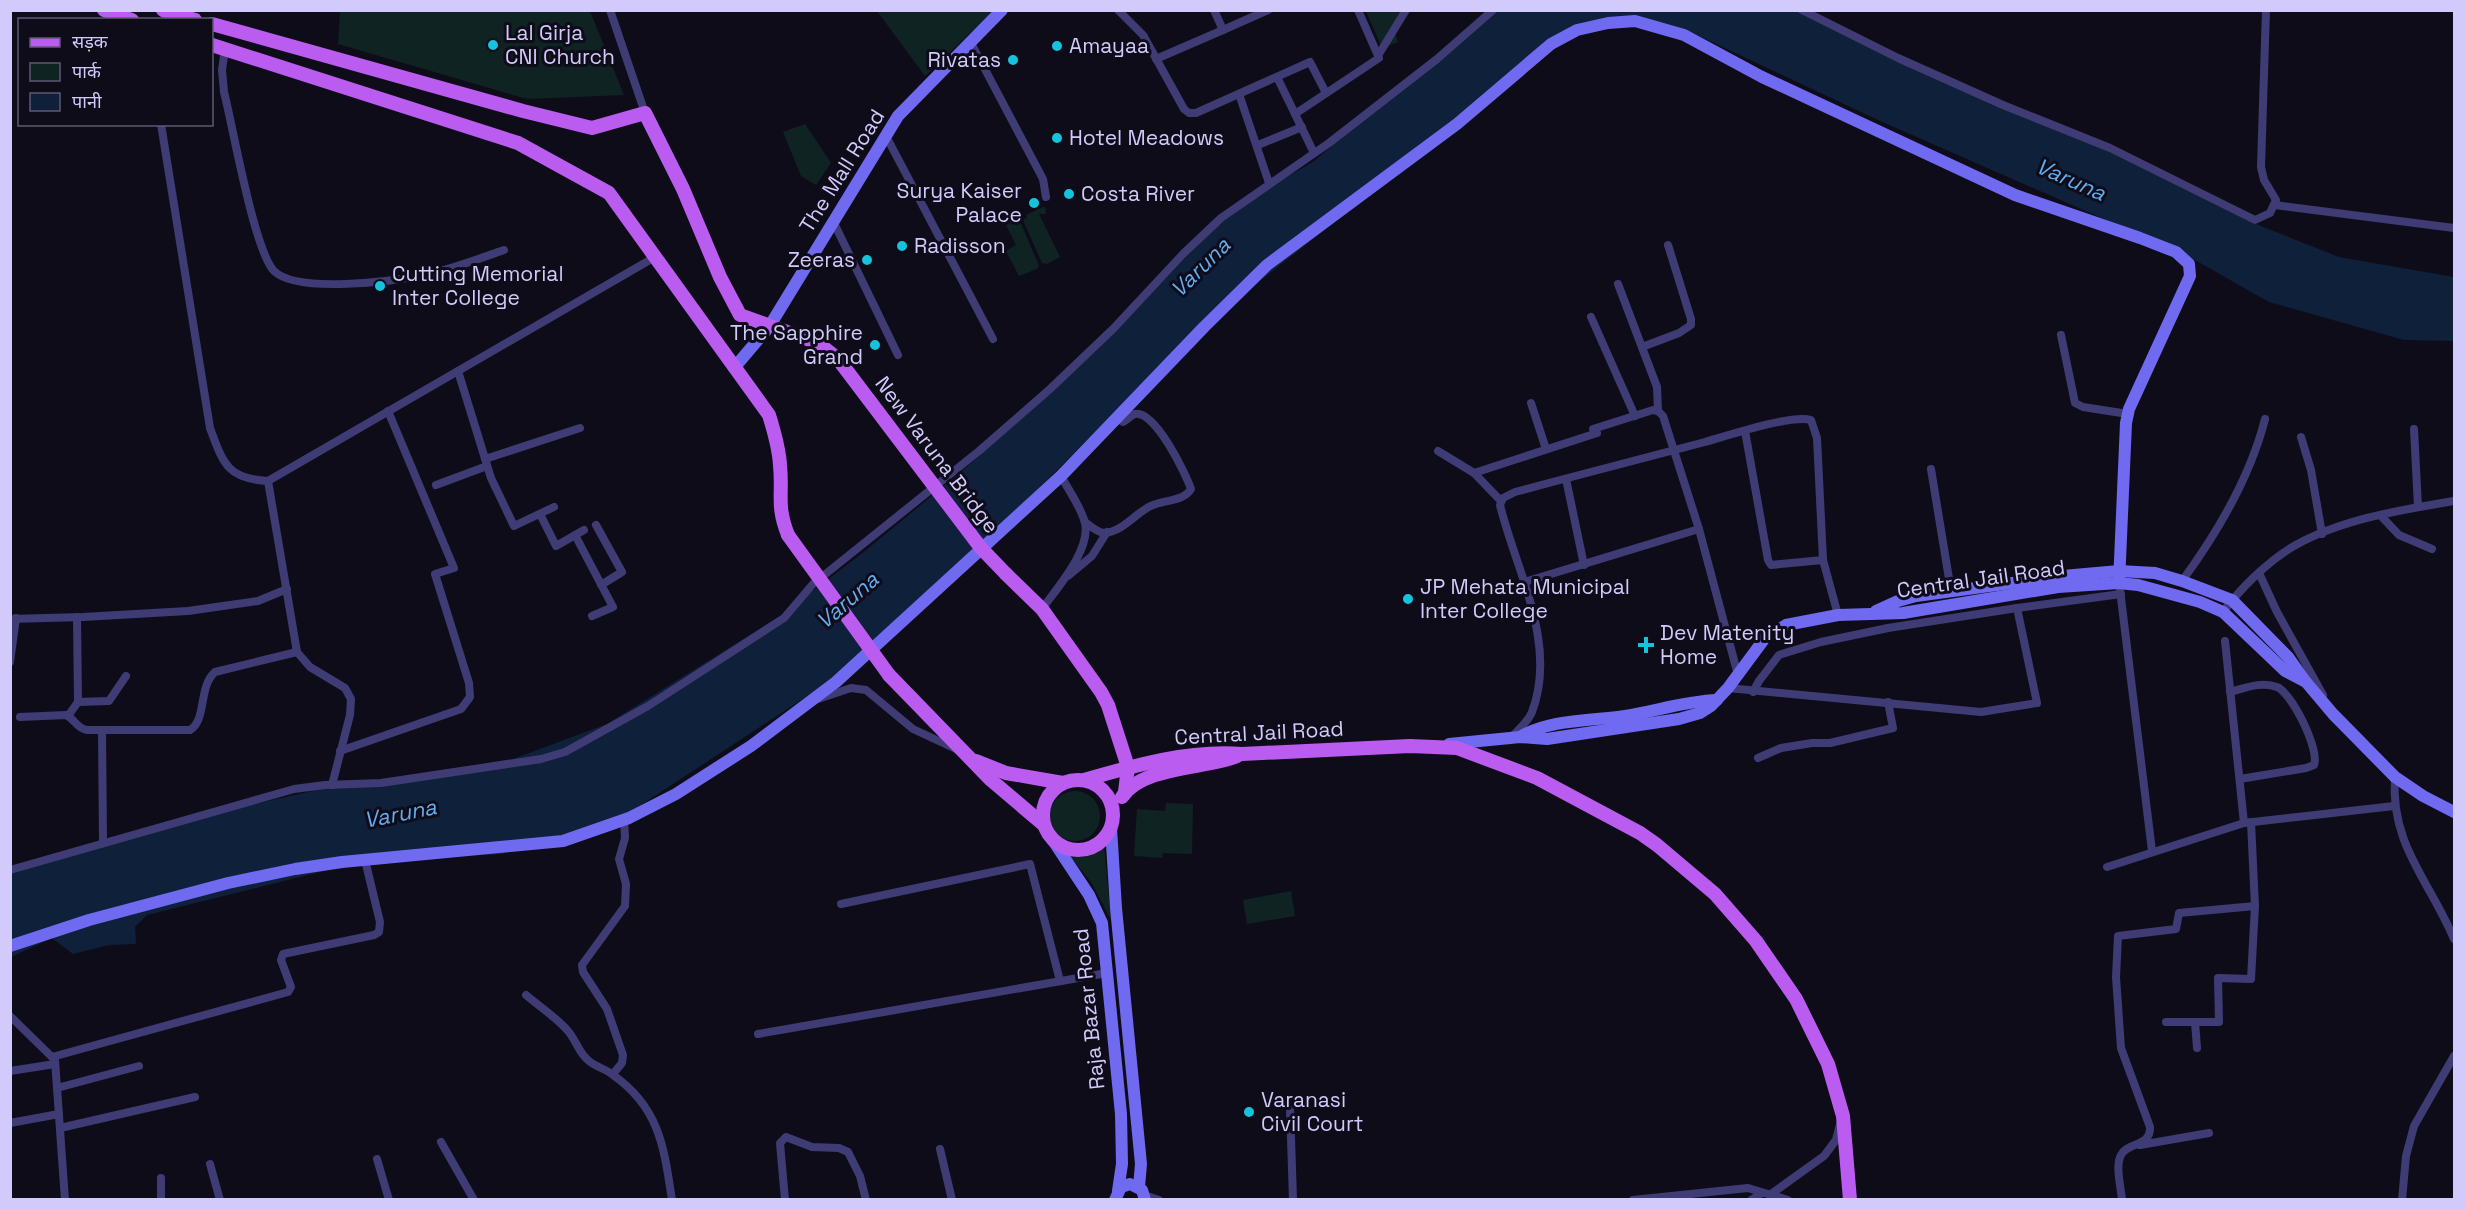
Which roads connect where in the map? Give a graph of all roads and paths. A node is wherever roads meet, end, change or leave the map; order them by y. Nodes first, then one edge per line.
1 (104, 10) edge
2 (610, 10) edge
3 (1002, 10) edge
4 (1118, 10) edge
5 (1214, 10) edge
6 (1268, 10) edge
7 (1358, 10) edge
8 (1406, 10) edge
9 (1493, 10) edge
10 (1803, 10) edge
11 (2266, 10) edge
12 (165, 11) edge
13 (126, 18) edge
14 (188, 18) edge
15 (213, 24) edge
16 (1223, 30) junction
17 (970, 41) junction
18 (218, 47) edge
19 (1379, 54) junction
20 (1156, 59) junction
21 (1277, 77) junction
22 (1326, 93) junction
23 (1239, 94) junction
24 (645, 113) junction
25 (1295, 114) junction
26 (161, 126) edge
27 (1302, 128) junction
28 (886, 136) junction
29 (1258, 145) junction
30 (1314, 153) junction
31 (1269, 183) junction
32 (1046, 197) dead end
33 (2275, 205) junction
34 (833, 221) junction
35 (2454, 228) edge
36 (1668, 245) dead end
37 (504, 250) dead end
38 (656, 257) junction
39 (1618, 284) dead end
40 (1591, 317) dead end
41 (769, 327) junction
42 (2061, 335) dead end
43 (993, 339) dead end
44 (1642, 347) junction
45 (898, 355) dead end
46 (734, 368) junction
47 (458, 371) junction
48 (1530, 403) dead end
49 (388, 411) junction
50 (1658, 411) junction
51 (2128, 414) junction
52 (1635, 416) junction
53 (1117, 418) junction
54 (2265, 419) dead end
55 (580, 428) dead end
56 (2414, 429) dead end
57 (1745, 431) junction
58 (2301, 437) dead end
59 (1546, 449) junction
60 (1675, 450) junction
61 (1438, 451) dead end
62 (486, 462) junction
63 (1931, 469) dead end
64 (1474, 473) junction
65 (1061, 476) junction
66 (1566, 479) junction
67 (268, 481) junction
68 (436, 484) dead end
69 (1501, 501) junction
70 (2454, 501) edge
71 (554, 507) dead end
72 (2418, 507) junction
73 (540, 514) junction
74 (2381, 516) junction
75 (1085, 522) junction
76 (596, 525) dead end
77 (1699, 529) junction
78 (584, 530) dead end
79 (1107, 532) junction
80 (2322, 534) junction
81 (574, 535) junction
82 (2432, 549) dead end
83 (1823, 560) junction
84 (1584, 565) junction
85 (2259, 573) junction
86 (1062, 581) junction
87 (2182, 581) junction
88 (1525, 582) junction
89 (2120, 583) junction
90 (601, 585) junction
91 (287, 589) junction
92 (1951, 591) junction
93 (2232, 600) junction
94 (2017, 608) junction
95 (1042, 609) junction
96 (2223, 612) junction
97 (1872, 613) junction
98 (1838, 615) junction
99 (592, 616) dead end
100 (77, 617) junction
101 (13, 618) edge
102 (2225, 641) dead end
103 (297, 652) junction
104 (10, 662) edge
105 (1738, 675) junction
106 (126, 676) dead end
107 (2306, 682) junction
108 (1728, 688) junction
109 (1753, 692) junction
110 (2230, 692) junction
111 (810, 701) junction
112 (78, 702) junction
113 (1888, 702) junction
114 (2333, 714) junction
115 (68, 716) junction
116 (20, 717) dead end
117 (102, 730) junction
118 (1514, 739) junction
119 (1439, 745) junction
120 (340, 751) junction
121 (1242, 754) junction
122 (966, 755) junction
123 (1758, 758) dead end
124 (1128, 767) junction
125 (2395, 777) junction
126 (2240, 779) junction
127 (1084, 780) junction
128 (1063, 783) junction
129 (332, 785) junction
130 (1125, 792) junction
131 (2394, 806) junction
132 (1113, 811) junction
133 (2454, 812) edge
134 (624, 819) junction
135 (2247, 822) junction
136 (1111, 828) junction
137 (1047, 830) junction
138 (103, 842) junction
139 (2152, 851) junction
140 (365, 860) junction
141 (2107, 867) dead end
142 (10, 870) edge
143 (841, 904) dead end
144 (2255, 906) junction
145 (2454, 939) edge
146 (10, 946) edge
147 (1107, 973) junction
148 (1060, 981) junction
149 (526, 995) dead end
150 (10, 1016) edge
151 (2195, 1022) junction
152 (2166, 1023) dead end
153 (758, 1034) dead end
154 (2197, 1047) dead end
155 (2454, 1056) edge
156 (54, 1061) junction
157 (139, 1066) dead end
158 (10, 1071) edge
159 (613, 1074) junction
160 (57, 1088) junction
161 (195, 1097) dead end
162 (1290, 1108) dead end
163 (59, 1114) junction
164 (1843, 1116) junction
165 (10, 1123) edge
166 (60, 1128) junction
167 (2209, 1133) dead end
168 (441, 1142) dead end
169 (2139, 1145) junction
170 (940, 1149) dead end
171 (377, 1159) dead end
172 (210, 1164) dead end
173 (161, 1178) dead end
174 (1767, 1193) junction
175 (1143, 1194) edge
176 (1116, 1195) edge
177 (64, 1200) edge
178 (161, 1200) edge
179 (220, 1200) edge
180 (389, 1200) edge
181 (474, 1200) edge
182 (672, 1200) edge
183 (785, 1200) edge
184 (866, 1200) edge
185 (952, 1200) edge
186 (1159, 1200) edge
187 (1293, 1200) edge
188 (1633, 1200) edge
189 (1751, 1200) edge
190 (1788, 1200) edge
191 (1850, 1200) edge
192 (2122, 1200) edge
193 (2402, 1200) edge

1 - 13 main road
2 - 24 street
3 - 17 street, The Mall Road
4 - 20 street
5 - 16 street
6 - 16 street
7 - 19 street
8 - 19 street
9 - 30 street
10 - 33 street
11 - 33 street
12 - 14 main road
15 - 24 main road
16 - 20 street
17 - 28 street, The Mall Road
17 - 32 street
18 - 37 street
18 - 38 main road
19 - 22 street
20 - 23 street
21 - 22 street
21 - 23 street
21 - 25 street
22 - 25 street
23 - 29 street
24 - 41 main road, New Varuna Bridge
25 - 27 street
26 - 67 street
27 - 29 street
27 - 30 street
28 - 34 street, The Mall Road
28 - 43 street
29 - 31 street
30 - 31 street
31 - 129 street
33 - 35 street
34 - 41 street, The Mall Road
34 - 45 street
36 - 44 street
38 - 46 main road
38 - 47 street
39 - 44 street
40 - 52 street
41 - 46 street, The Mall Road
41 - 95 main road, New Varuna Bridge, bridge
42 - 51 street
44 - 50 street
46 - 122 main road, bridge
47 - 49 street
47 - 62 street
48 - 59 street
49 - 67 street
49 - 120 street
50 - 52 street
50 - 60 street
51 - 53 street
51 - 89 street
52 - 59 street
53 - 65 street
53 - 79 street
54 - 87 street
55 - 62 street
56 - 72 street
57 - 60 street
57 - 83 street
57 - 83 street
58 - 80 street
59 - 64 street
60 - 66 street
60 - 77 street
61 - 64 street
62 - 68 street
62 - 73 street
63 - 92 street
64 - 69 street
65 - 75 street
65 - 111 street
66 - 69 street
66 - 84 street
67 - 91 street
69 - 88 street
70 - 72 street
71 - 73 street
72 - 74 street
73 - 81 street
74 - 80 street
74 - 82 street
75 - 79 street
75 - 86 street
76 - 90 street
77 - 84 street
77 - 105 street
78 - 81 street
79 - 86 street
80 - 85 street
81 - 90 street
83 - 98 street
84 - 88 street
85 - 93 street
85 - 114 street
86 - 95 street
87 - 89 street
87 - 93 street
88 - 118 street
89 - 92 street
89 - 94 street
89 - 96 street, Central Jail Road
89 - 97 street, Central Jail Road
89 - 139 street
90 - 99 street
91 - 100 street
91 - 103 street
92 - 97 street
93 - 96 street
93 - 107 street
94 - 109 street
94 - 113 street
95 - 124 main road, New Varuna Bridge
96 - 107 street, Central Jail Road
97 - 98 street, Central Jail Road
98 - 105 street, Central Jail Road
100 - 101 street
100 - 112 street
101 - 104 street
102 - 110 street
103 - 117 street
103 - 120 street
105 - 108 street, Central Jail Road
106 - 112 street
107 - 114 street, Central Jail Road
108 - 109 street
108 - 118 street, Central Jail Road
109 - 113 street
110 - 126 street
110 - 126 street
111 - 122 street
111 - 134 street
112 - 115 street
113 - 123 street
114 - 125 street, Central Jail Road
115 - 116 street
115 - 117 street
117 - 138 street
118 - 119 street, Central Jail Road
119 - 121 main road, Central Jail Road
119 - 164 main road, Central Jail Road
120 - 129 street
121 - 124 main road, Central Jail Road
121 - 130 main road
122 - 128 main road
122 - 137 main road
124 - 127 main road, Central Jail Road
124 - 130 main road
125 - 131 street
125 - 133 street, Central Jail Road
126 - 135 street
127 - 128 main road
127 - 132 main road
128 - 137 main road
129 - 138 street
130 - 132 main road
131 - 135 street
131 - 145 street
132 - 136 main road
134 - 140 street
134 - 159 street
135 - 139 street
135 - 144 street
136 - 137 main road
136 - 175 street
137 - 147 street, Raja Bazar Road
138 - 142 street
139 - 141 street
140 - 146 street
140 - 156 street
143 - 148 street
144 - 151 street
144 - 169 street
147 - 148 street
147 - 176 street, Raja Bazar Road
148 - 153 street
149 - 159 street
150 - 156 street
151 - 152 street
151 - 154 street
155 - 193 street
156 - 158 street
156 - 160 street
157 - 160 street
159 - 182 street
160 - 163 street
161 - 166 street
162 - 187 street
163 - 165 street
163 - 166 street
164 - 174 street
164 - 191 main road, Central Jail Road
166 - 177 street
167 - 169 street
168 - 181 street
169 - 192 street
170 - 185 street
171 - 180 street
172 - 179 street
173 - 178 street
174 - 188 street
174 - 189 street
174 - 190 street
175 - 176 street
175 - 186 street
183 - 184 street

